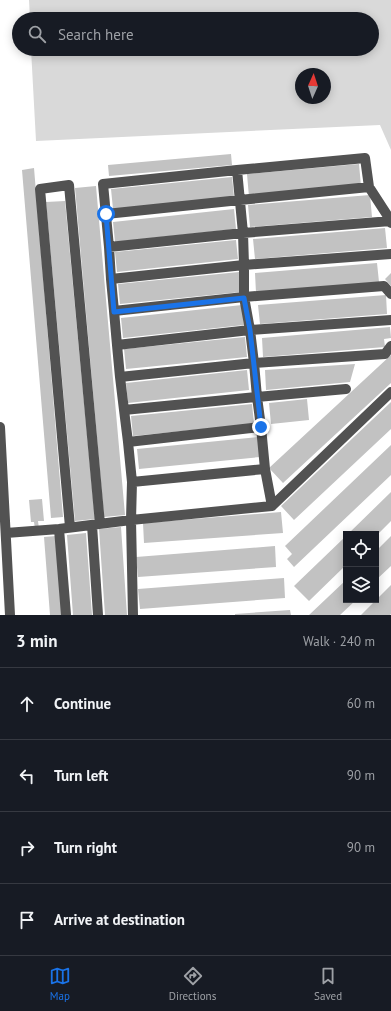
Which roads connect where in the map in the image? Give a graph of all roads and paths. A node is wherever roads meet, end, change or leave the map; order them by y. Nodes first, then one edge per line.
1 (237, 170) junction
2 (369, 187) junction
3 (240, 200) junction
4 (106, 214) junction
5 (391, 222) edge
6 (242, 233) junction
7 (109, 247) junction
8 (391, 254) edge
9 (244, 265) junction
10 (111, 279) junction
11 (391, 294) edge
12 (244, 298) junction
13 (114, 312) junction
14 (391, 320) edge
15 (250, 330) junction
16 (117, 345) junction
17 (391, 346) edge
18 (254, 363) junction
19 (120, 377) junction
20 (346, 389) dead end
21 (391, 392) edge
22 (257, 397) junction
23 (124, 410) junction
24 (0, 427) edge
25 (261, 427) junction
26 (128, 442) junction
27 (265, 469) junction
28 (132, 482) junction
29 (272, 506) junction
30 (130, 520) junction
31 (96, 524) junction
32 (70, 527) junction
33 (59, 529) junction
34 (6, 533) junction
35 (10, 615) edge
36 (66, 615) edge
37 (98, 615) edge
38 (133, 615) edge

1 - 2 street
1 - 3 street
1 - 4 street
2 - 3 street
2 - 5 street
3 - 4 street
3 - 6 street
4 - 7 street
5 - 6 street
6 - 7 street
6 - 9 street
7 - 10 street
8 - 9 street
9 - 10 street
9 - 12 street
10 - 13 street
11 - 12 street
12 - 13 street
12 - 15 street
13 - 16 street
14 - 15 street
15 - 16 street
15 - 18 street
16 - 19 street
17 - 18 street
18 - 19 street
18 - 22 street
19 - 23 street
20 - 22 street
21 - 29 street
22 - 23 street
22 - 25 street
23 - 26 street
24 - 34 street
25 - 26 street
25 - 27 street
26 - 28 street
27 - 28 street
27 - 29 street
28 - 30 street
29 - 30 street
30 - 31 street
30 - 38 street
31 - 32 street
31 - 32 street
31 - 37 street
32 - 33 street
33 - 34 street
33 - 36 street
34 - 35 street

